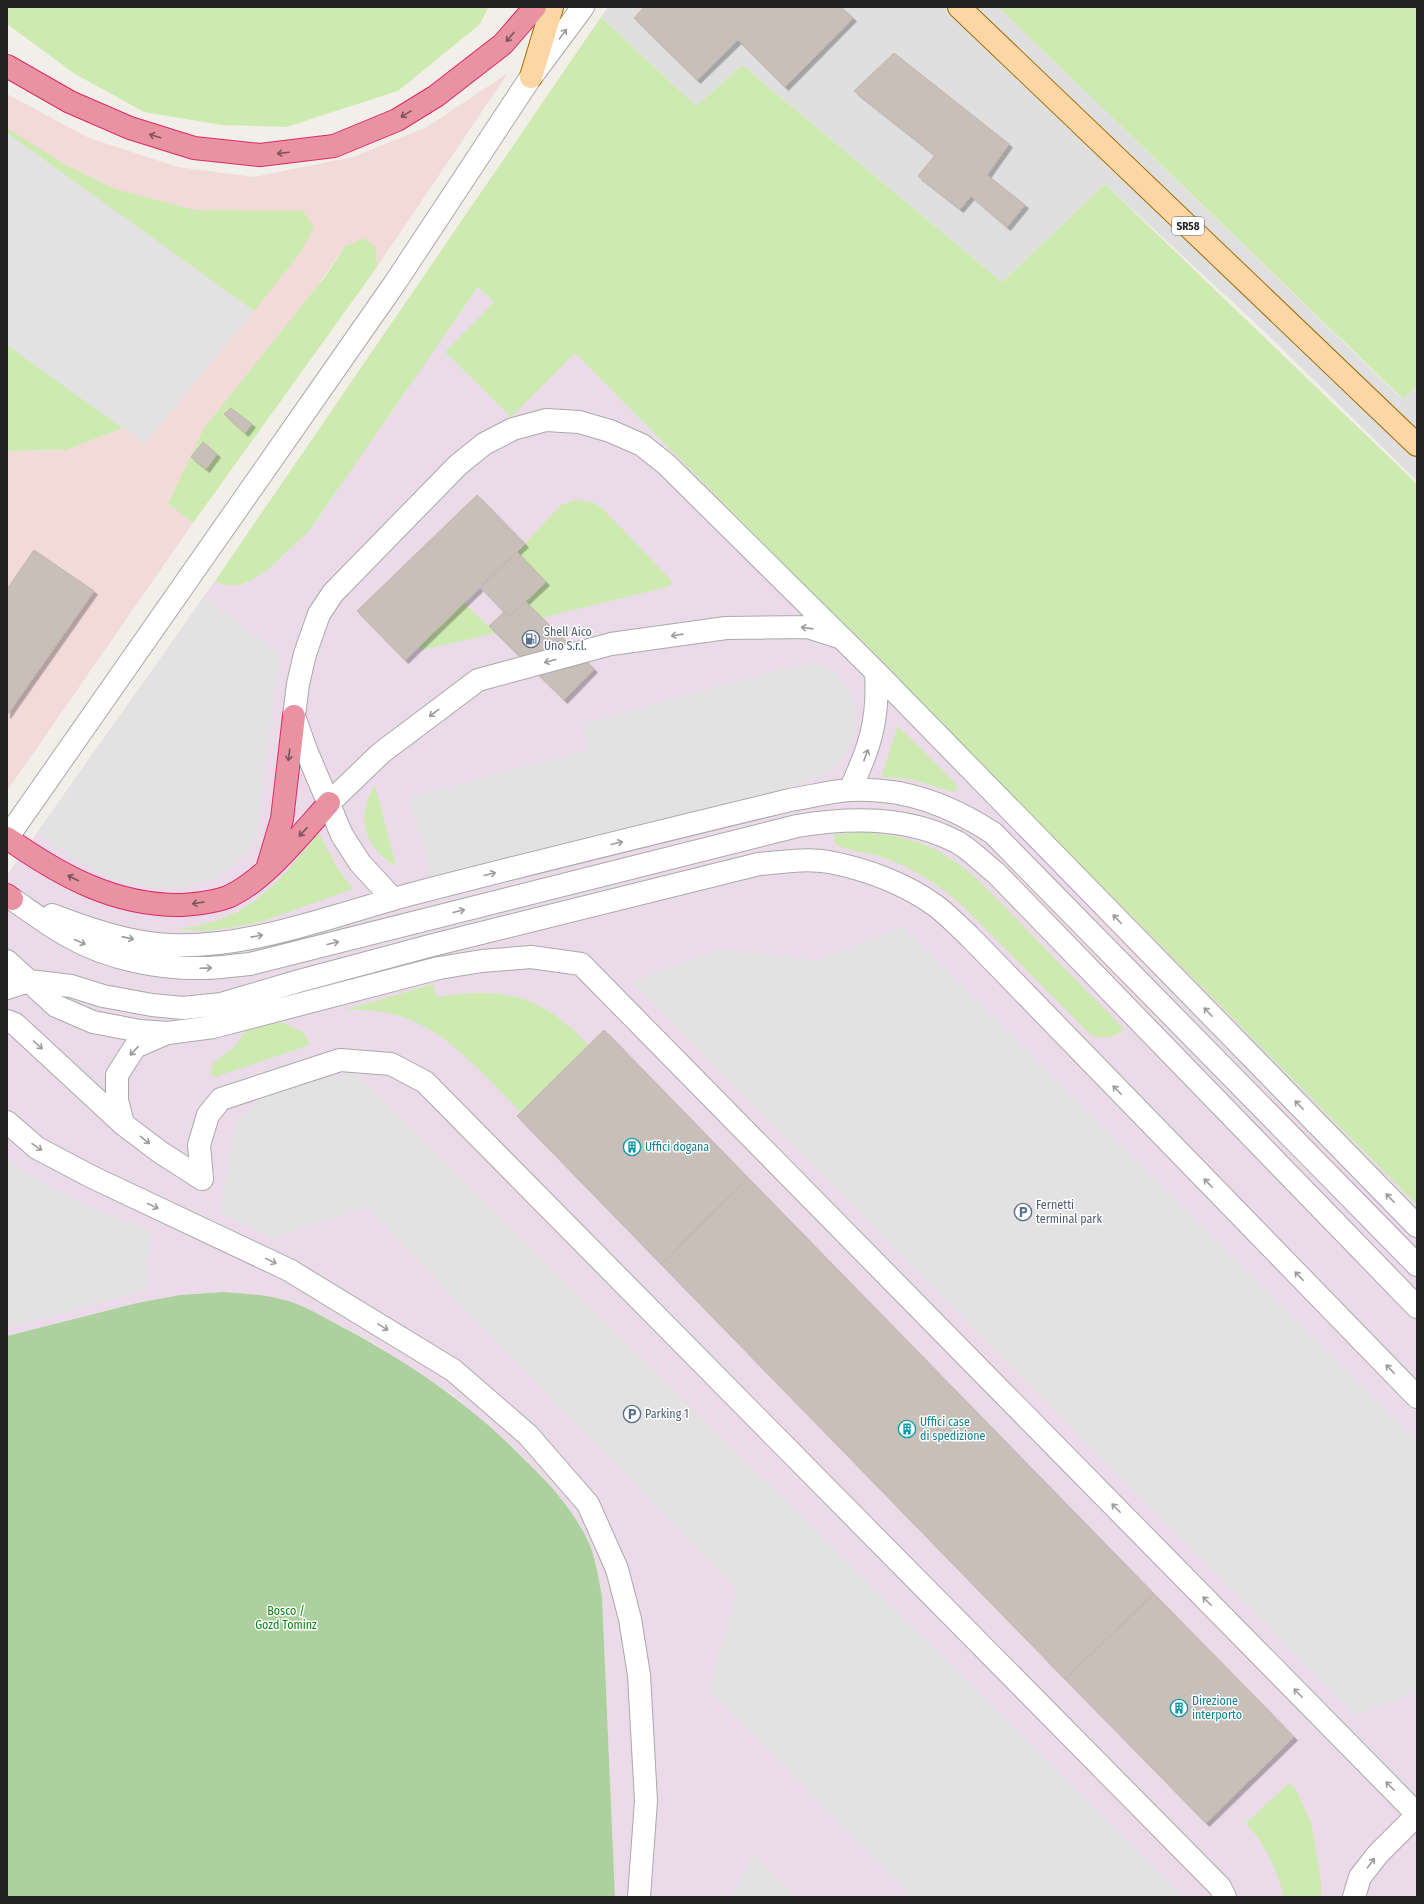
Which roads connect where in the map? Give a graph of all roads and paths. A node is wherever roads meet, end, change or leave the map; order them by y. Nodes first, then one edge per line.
1 (535, 7) edge
2 (552, 7) edge
3 (583, 7) edge
4 (959, 7) edge
5 (7, 66) edge
6 (531, 77) junction
7 (1417, 445) edge
8 (844, 639) junction
9 (876, 672) junction
10 (294, 716) junction
11 (850, 790) junction
12 (329, 803) junction
13 (7, 838) edge
14 (267, 869) junction
15 (9, 897) edge
16 (393, 899) junction
17 (7, 961) edge
18 (29, 981) junction
19 (7, 988) edge
20 (7, 1021) edge
21 (168, 1033) junction
22 (7, 1122) edge
23 (123, 1124) junction
24 (1417, 1226) edge
25 (1417, 1264) edge
26 (1417, 1307) edge
27 (1417, 1397) edge
28 (1417, 1814) edge
29 (639, 1897) edge
30 (1225, 1897) edge
31 (1354, 1897) edge

1 -> 5 highway
2 - 6 main road
6 -> 3 street
4 - 7 main road, SR58
6 - 13 street
8 - 9 street
8 - 10 street
8 -> 12 street
11 -> 9 street
24 -> 9 street
10 - 12 street
10 -> 14 highway
16 -> 11 street
11 - 25 street
12 -> 14 highway
12 - 16 street
14 -> 13 highway
15 -> 16 street
15 -> 26 street
17 - 18 street
18 - 19 street
18 - 21 street
27 -> 18 street
20 -> 23 street
21 -> 23 street
28 -> 21 street
22 -> 29 street
23 -> 30 street
31 -> 28 street

